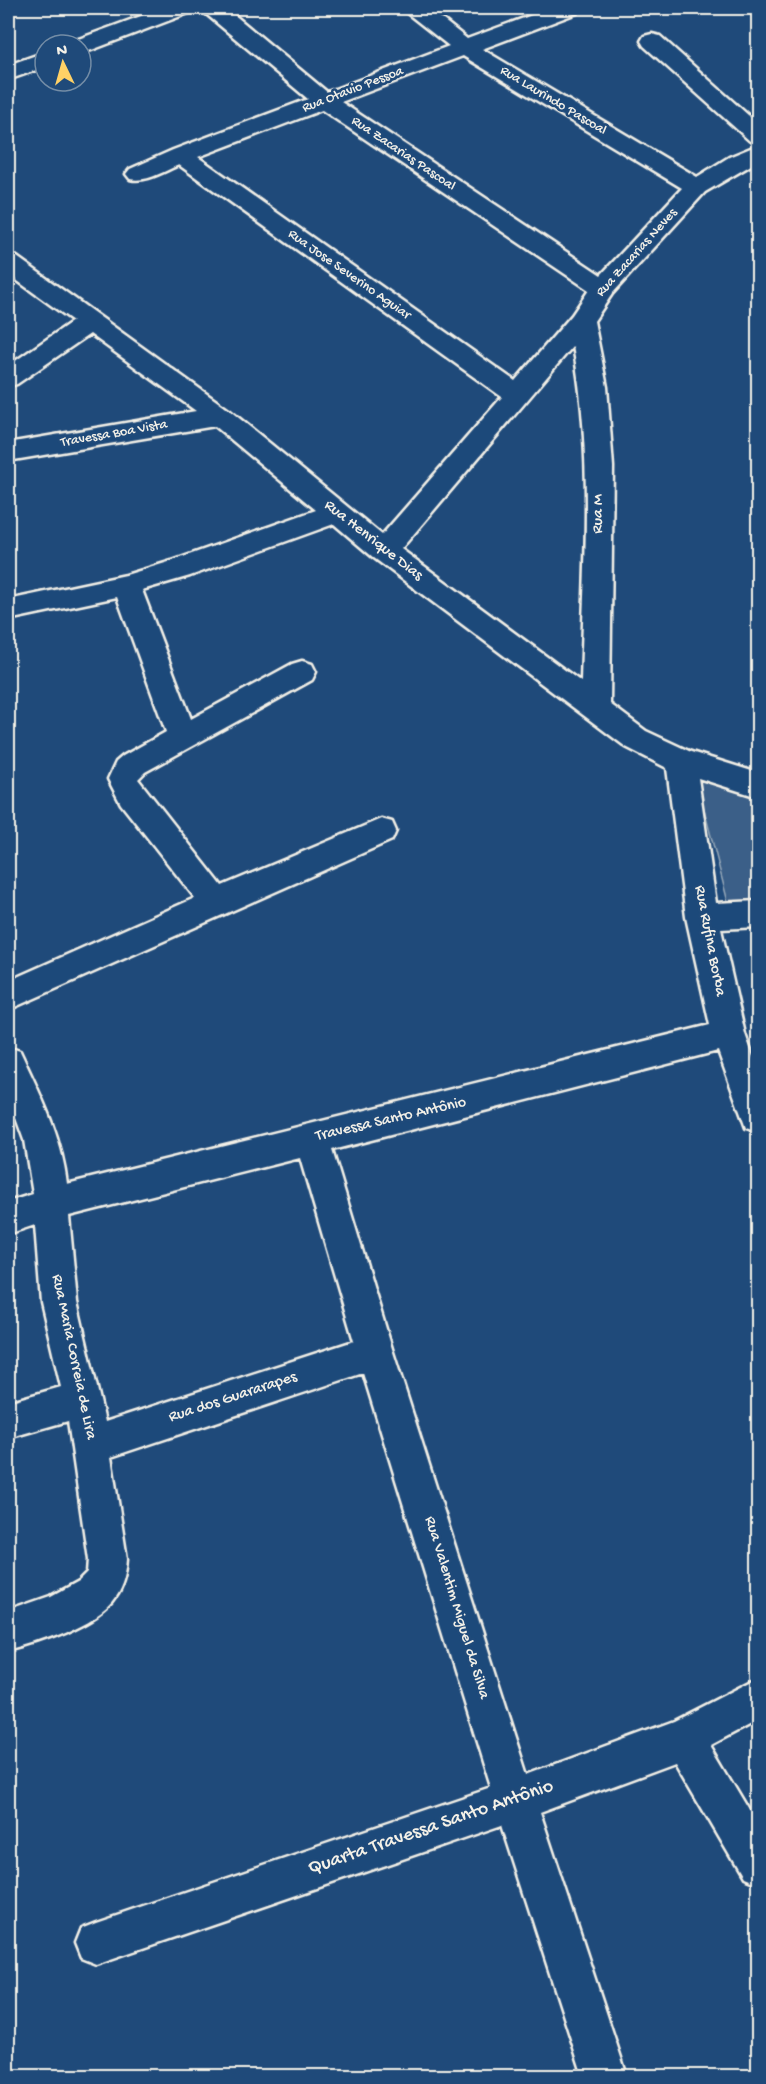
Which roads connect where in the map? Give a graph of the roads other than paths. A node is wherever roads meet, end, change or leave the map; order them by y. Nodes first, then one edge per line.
1 (182, 8) edge
2 (213, 8) edge
3 (415, 8) edge
4 (569, 8) edge
5 (93, 41) edge
6 (652, 41) dead end
7 (465, 48) junction
8 (33, 64) edge
9 (8, 74) edge
10 (324, 101) junction
11 (759, 136) edge
12 (759, 152) edge
13 (181, 155) junction
14 (138, 174) dead end
15 (697, 188) junction
16 (8, 263) edge
17 (603, 288) junction
18 (581, 321) junction
19 (90, 322) junction
20 (8, 378) edge
21 (517, 395) junction
22 (220, 416) junction
23 (8, 452) edge
24 (337, 513) junction
25 (384, 551) junction
26 (126, 585) junction
27 (8, 610) edge
28 (302, 672) dead end
29 (595, 708) junction
30 (183, 737) junction
31 (681, 761) junction
32 (759, 785) edge
33 (381, 831) dead end
34 (216, 902) junction
35 (759, 914) edge
36 (702, 917) junction
37 (8, 996) edge
38 (729, 1034) junction
39 (8, 1061) edge
40 (759, 1117) edge
41 (312, 1139) junction
42 (52, 1204) junction
43 (8, 1218) edge
44 (375, 1352) junction
45 (82, 1399) junction
46 (8, 1420) edge
47 (91, 1445) junction
48 (8, 1632) edge
49 (759, 1698) edge
50 (684, 1738) junction
51 (515, 1800) junction
52 (759, 1863) edge
53 (96, 1943) dead end
54 (605, 2076) edge

1 - 5 street
2 - 10 street, Rua Zacarias Pascoal
3 - 7 street, Rua Laurindo Pascoal
4 - 7 street, Rua Otavio Pessoa
6 - 11 street
7 - 10 street, Rua Otavio Pessoa
7 - 15 street, Rua Laurindo Pascoal
8 - 9 street
10 - 13 street, Rua Otavio Pessoa
10 - 17 street, Rua Zacarias Pascoal
12 - 15 street, Rua Zacarias Neves
13 - 14 street, Rua Otavio Pessoa
13 - 21 street, Rua Jose Severino Aguiar
15 - 17 street, Rua Zacarias Neves
16 - 19 street, Rua Henrique Dias
17 - 18 street, Rua Zacarias Neves
18 - 21 street, Rua Zacarias Neves
18 - 29 street, Rua M
19 - 20 street
19 - 22 street, Rua Henrique Dias
21 - 25 street, Rua Zacarias Neves
22 - 23 street, Travessa Boa Vista
22 - 24 street, Rua Henrique Dias
24 - 25 street, Rua Henrique Dias
24 - 26 street
25 - 29 street, Rua Henrique Dias
26 - 27 street
26 - 30 street
28 - 30 street
29 - 31 street, Rua Henrique Dias
30 - 34 street
31 - 32 street, Rua Henrique Dias
31 - 36 street, Rua Rufina Borba
33 - 34 street
34 - 37 street
35 - 36 street
36 - 38 street, Rua Rufina Borba
38 - 40 street, Rua Rufina Borba
38 - 41 street, Travessa Santo Antônio
39 - 42 street, Rua Maria Correia de Lira
41 - 42 street, Travessa Santo Antônio
41 - 44 street, Rua Valentim Miguel da Silva
42 - 43 street, Travessa Santo Antônio
42 - 45 street, Rua Maria Correia de Lira
44 - 47 street, Rua dos Guararapes
44 - 51 street, Rua Valentim Miguel da Silva
45 - 46 street
45 - 47 street, Rua Maria Correia de Lira
47 - 48 street, Rua Maria Correia de Lira
49 - 50 street, Quarta Travessa Santo Antônio
50 - 51 street, Quarta Travessa Santo Antônio
50 - 52 street
51 - 53 street, Quarta Travessa Santo Antônio
51 - 54 street, Rua Valentim Miguel da Silva

